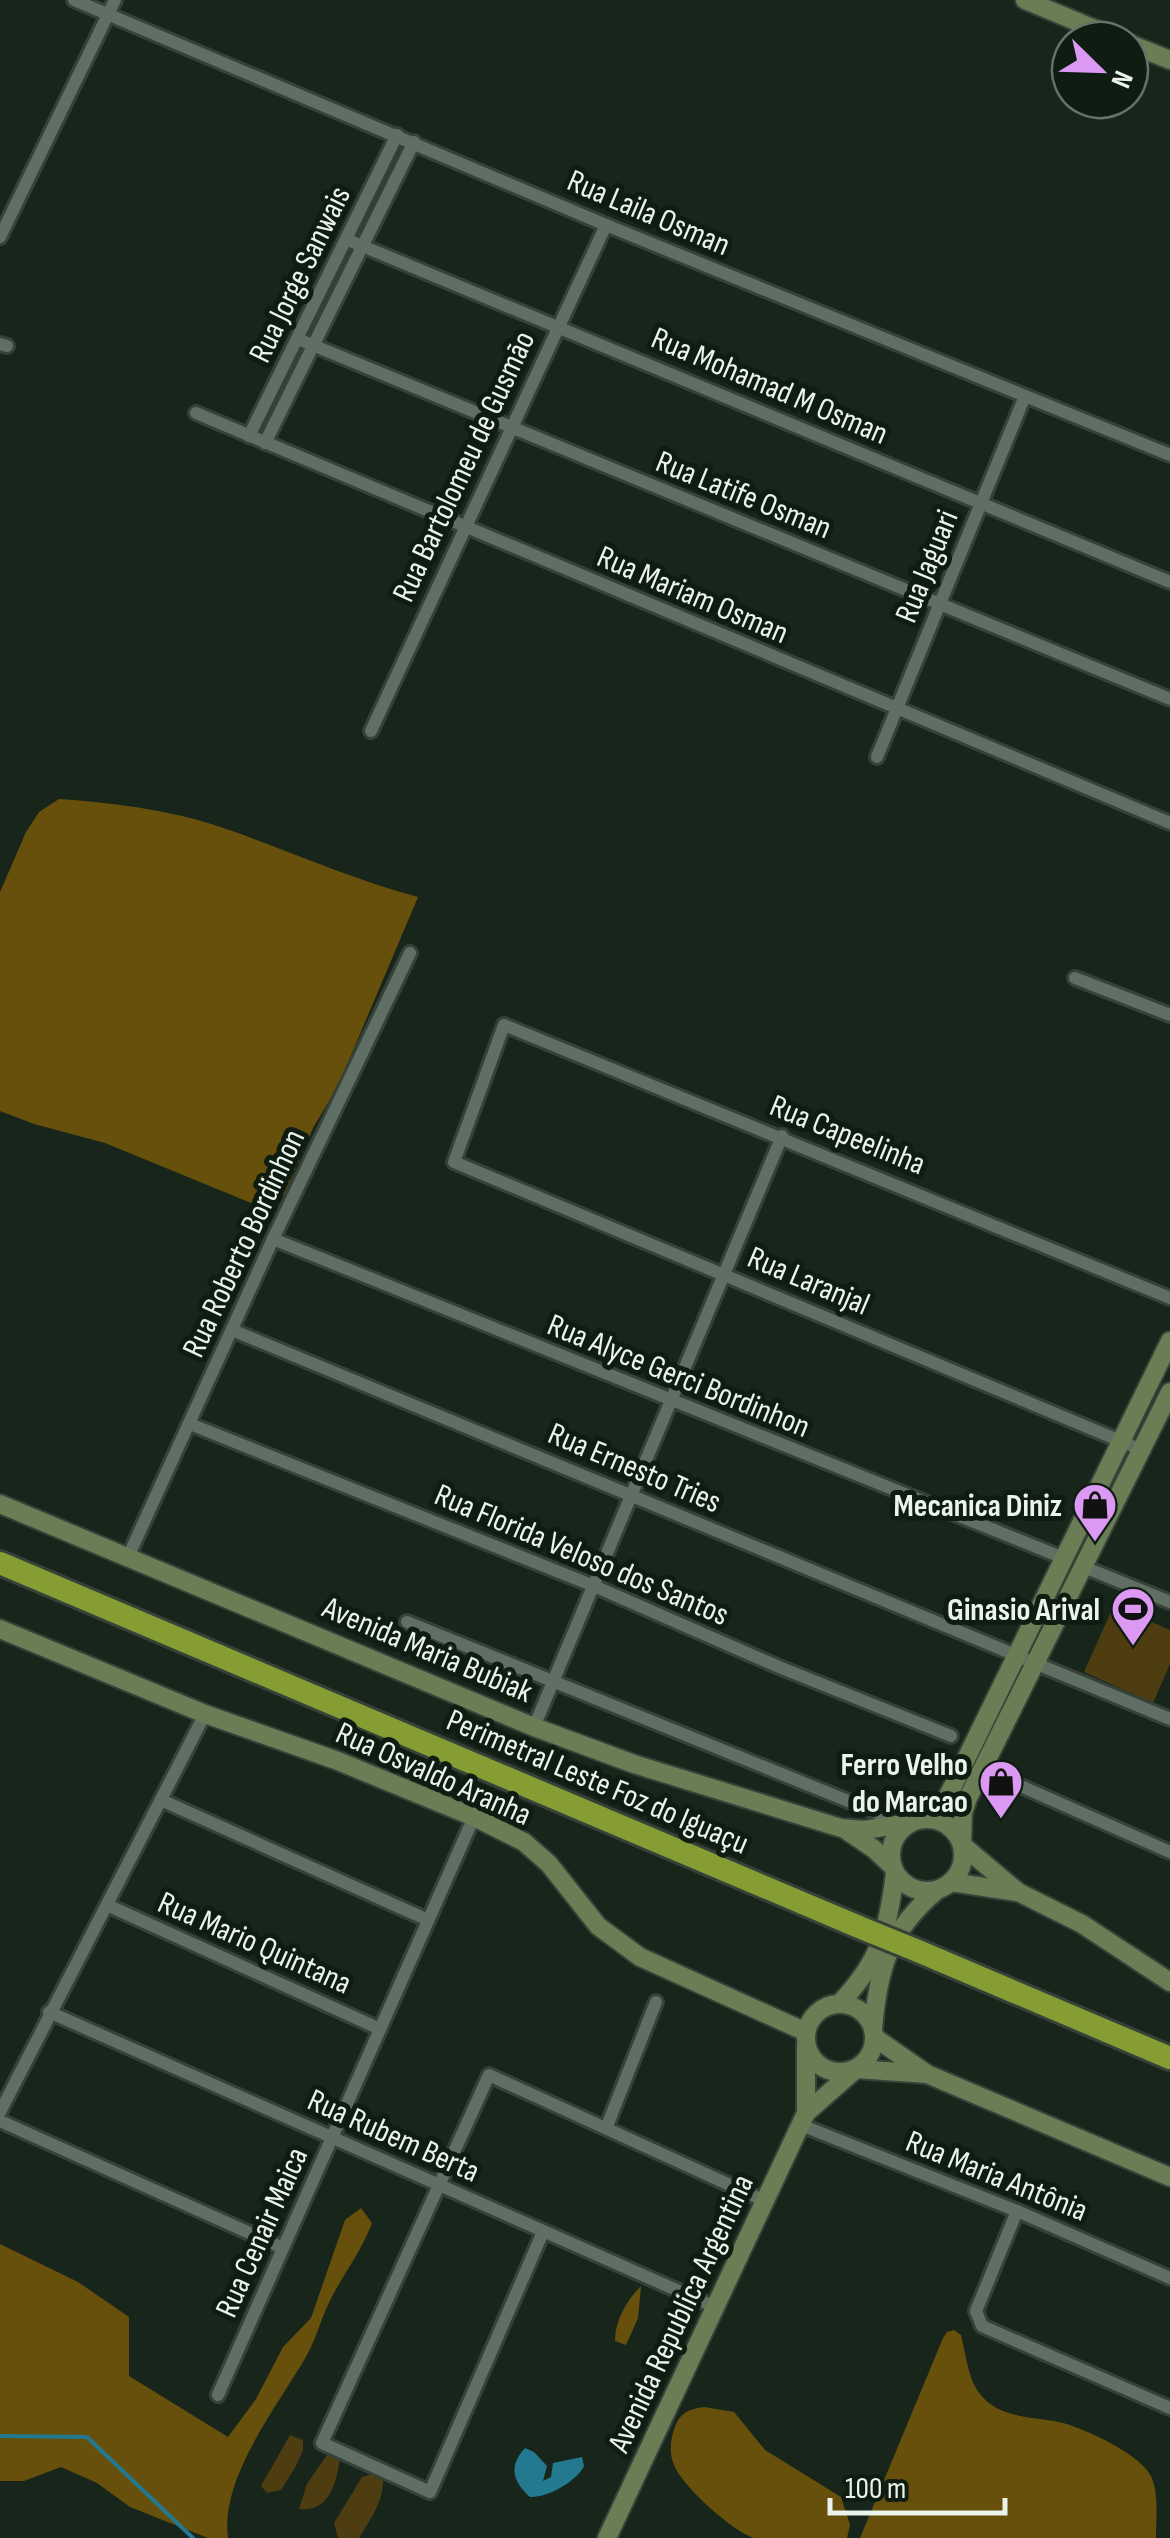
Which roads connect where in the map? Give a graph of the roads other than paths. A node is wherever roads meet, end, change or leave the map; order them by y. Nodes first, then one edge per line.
1 (74, 0) edge
2 (1025, 0) edge
3 (112, 7) edge
4 (1073, 20) edge
5 (397, 135) junction
6 (414, 142) junction
7 (606, 225) junction
8 (0, 237) edge
9 (348, 240) junction
10 (363, 247) junction
11 (558, 327) junction
12 (298, 338) junction
13 (312, 346) junction
14 (1025, 396) junction
15 (196, 412) dead end
16 (510, 427) junction
17 (249, 436) junction
18 (265, 442) junction
19 (1170, 455) edge
20 (981, 504) junction
21 (464, 526) junction
22 (1170, 582) edge
23 (940, 604) junction
24 (1170, 699) edge
25 (896, 709) junction
26 (371, 730) dead end
27 (877, 757) dead end
28 (1170, 823) edge
29 (410, 953) dead end
30 (1075, 978) dead end
31 (1170, 1014) edge
32 (782, 1136) junction
33 (454, 1162) joint
34 (273, 1239) junction
35 (725, 1274) junction
36 (1170, 1298) edge
37 (232, 1330) junction
38 (1170, 1341) edge
39 (1170, 1392) edge
40 (671, 1402) junction
41 (190, 1424) junction
42 (1122, 1442) junction
43 (1142, 1450) junction
44 (633, 1495) junction
45 (0, 1504) edge
46 (128, 1557) junction
47 (1066, 1559) junction
48 (0, 1562) edge
49 (1084, 1566) junction
50 (594, 1586) junction
51 (1170, 1602) edge
52 (407, 1622) dead end
53 (0, 1630) edge
54 (1015, 1656) junction
55 (1034, 1664) junction
56 (554, 1682) junction
57 (205, 1714) junction
58 (1170, 1719) edge
59 (534, 1727) junction
60 (952, 1736) dead end
61 (982, 1768) junction
62 (161, 1800) junction
63 (884, 1816) dead end
64 (474, 1817) junction
65 (917, 1821) junction
66 (841, 1828) junction
67 (962, 1845) junction
68 (1170, 1852) edge
69 (893, 1869) junction
70 (944, 1886) junction
71 (1018, 1892) junction
72 (106, 1905) junction
73 (428, 1920) junction
74 (1170, 1982) edge
75 (656, 2002) dead end
76 (838, 2004) junction
77 (49, 2012) junction
78 (380, 2029) junction
79 (874, 2033) junction
80 (806, 2040) junction
81 (1170, 2058) edge
82 (856, 2069) junction
83 (927, 2074) junction
84 (0, 2112) edge
85 (804, 2119) junction
86 (0, 2121) edge
87 (607, 2126) junction
88 (333, 2138) junction
89 (1170, 2177) edge
90 (438, 2186) junction
91 (766, 2201) junction
92 (1017, 2212) junction
93 (543, 2232) junction
94 (283, 2248) junction
95 (1170, 2278) edge
96 (717, 2308) junction
97 (218, 2395) dead end
98 (1170, 2408) edge
99 (608, 2538) edge

1 - 3 street, Rua Laila Osman
2 - 4 street
3 - 5 street, Rua Laila Osman
3 - 8 street
5 - 6 street, Rua Laila Osman
5 - 9 street, Rua Jorge Sanwais
6 - 7 street, Rua Laila Osman
6 - 10 street, Rua Jorge Sanwais
7 - 11 street, Rua Bartolomeu de Gusmão
7 - 14 street, Rua Laila Osman
9 - 10 street, Rua Mohamad M Osman
9 - 12 street, Rua Jorge Sanwais
10 - 11 street, Rua Mohamad M Osman
10 - 13 street, Rua Jorge Sanwais
11 - 16 street, Rua Bartolomeu de Gusmão
11 - 20 street, Rua Mohamad M Osman
12 - 13 street, Rua Latife Osman
12 - 17 street, Rua Jorge Sanwais
13 - 16 street, Rua Latife Osman
13 - 18 street, Rua Jorge Sanwais
14 - 19 street, Rua Laila Osman
14 - 20 street, Rua Jaguari
15 - 17 street, Rua Mariam Osman
16 - 21 street, Rua Bartolomeu de Gusmão
16 - 23 street, Rua Latife Osman
17 - 18 street, Rua Mariam Osman
18 - 21 street, Rua Mariam Osman
20 - 22 street, Rua Mohamad M Osman
20 - 23 street, Rua Jaguari
21 - 25 street, Rua Mariam Osman
21 - 26 street, Rua Bartolomeu de Gusmão
23 - 24 street, Rua Latife Osman
23 - 25 street, Rua Jaguari
25 - 27 street, Rua Jaguari
25 - 28 street, Rua Mariam Osman
29 - 34 street, Rua Roberto Bordinhon
30 - 31 street
32 - 33 street, Rua Capeelinha
32 - 35 street
32 - 36 street, Rua Capeelinha
33 - 35 street, Rua Laranjal
34 - 37 street, Rua Roberto Bordinhon
34 - 40 street, Rua Alyce Gerci Bordinhon
35 - 40 street
35 - 42 street, Rua Laranjal
37 - 41 street, Rua Roberto Bordinhon
37 - 44 street, Rua Ernesto Tries
38 - 42 street
39 - 43 street
40 - 44 street
40 - 47 street, Rua Alyce Gerci Bordinhon
41 - 46 street, Rua Roberto Bordinhon
41 - 50 street, Rua Florida Veloso dos Santos
42 - 43 street, Rua Laranjal
42 - 47 street
43 - 49 street
44 - 50 street
44 - 54 street, Rua Ernesto Tries
45 - 46 street, Avenida Maria Bubiak
46 - 59 street, Avenida Maria Bubiak
47 - 54 street
48 - 81 highway, Perimetral Leste Foz do Iguaçu, bridge
49 - 51 street
49 - 55 street
50 - 56 street
50 - 60 street, Rua Florida Veloso dos Santos
52 - 56 street
53 - 57 street, Rua Osvaldo Aranha
54 - 55 street, Rua Ernesto Tries
54 - 65 street
55 - 58 street, Rua Ernesto Tries
55 - 61 street
56 - 59 street
56 - 63 street
57 - 62 street
57 - 64 street, Rua Osvaldo Aranha
59 - 66 street, Avenida Maria Bubiak
61 - 67 street
61 - 68 street
62 - 72 street
62 - 73 street
64 - 73 street, Rua Cenair Maica
64 - 80 street, Rua Osvaldo Aranha
65 - 66 street, Avenida Maria Bubiak
65 - 67 street
65 - 69 street
66 - 69 street, Avenida Maria Bubiak
67 - 70 street
67 - 71 street
69 - 70 street
69 - 76 street
70 - 71 street
70 - 79 street
71 - 74 street
72 - 77 street
72 - 78 street, Rua Mario Quintana
73 - 78 street, Rua Cenair Maica
75 - 87 street
76 - 79 street
76 - 80 street
77 - 84 street
77 - 88 street, Rua Rubem Berta
78 - 88 street, Rua Cenair Maica
79 - 82 street
79 - 83 street
80 - 82 street
80 - 85 street, Avenida Republica Argentina
82 - 83 street
82 - 85 street, Avenida Republica Argentina
83 - 89 street
85 - 91 street, Avenida Republica Argentina
85 - 92 street, Rua Maria Antônia
86 - 94 street
87 - 90 street
87 - 91 street
88 - 90 street, Rua Rubem Berta
88 - 94 street, Rua Cenair Maica
90 - 93 street, Rua Rubem Berta
90 - 93 street
91 - 96 street, Avenida Republica Argentina
92 - 95 street, Rua Maria Antônia
92 - 98 street
93 - 96 street, Rua Rubem Berta
94 - 97 street, Rua Cenair Maica
96 - 99 street, Avenida Republica Argentina

